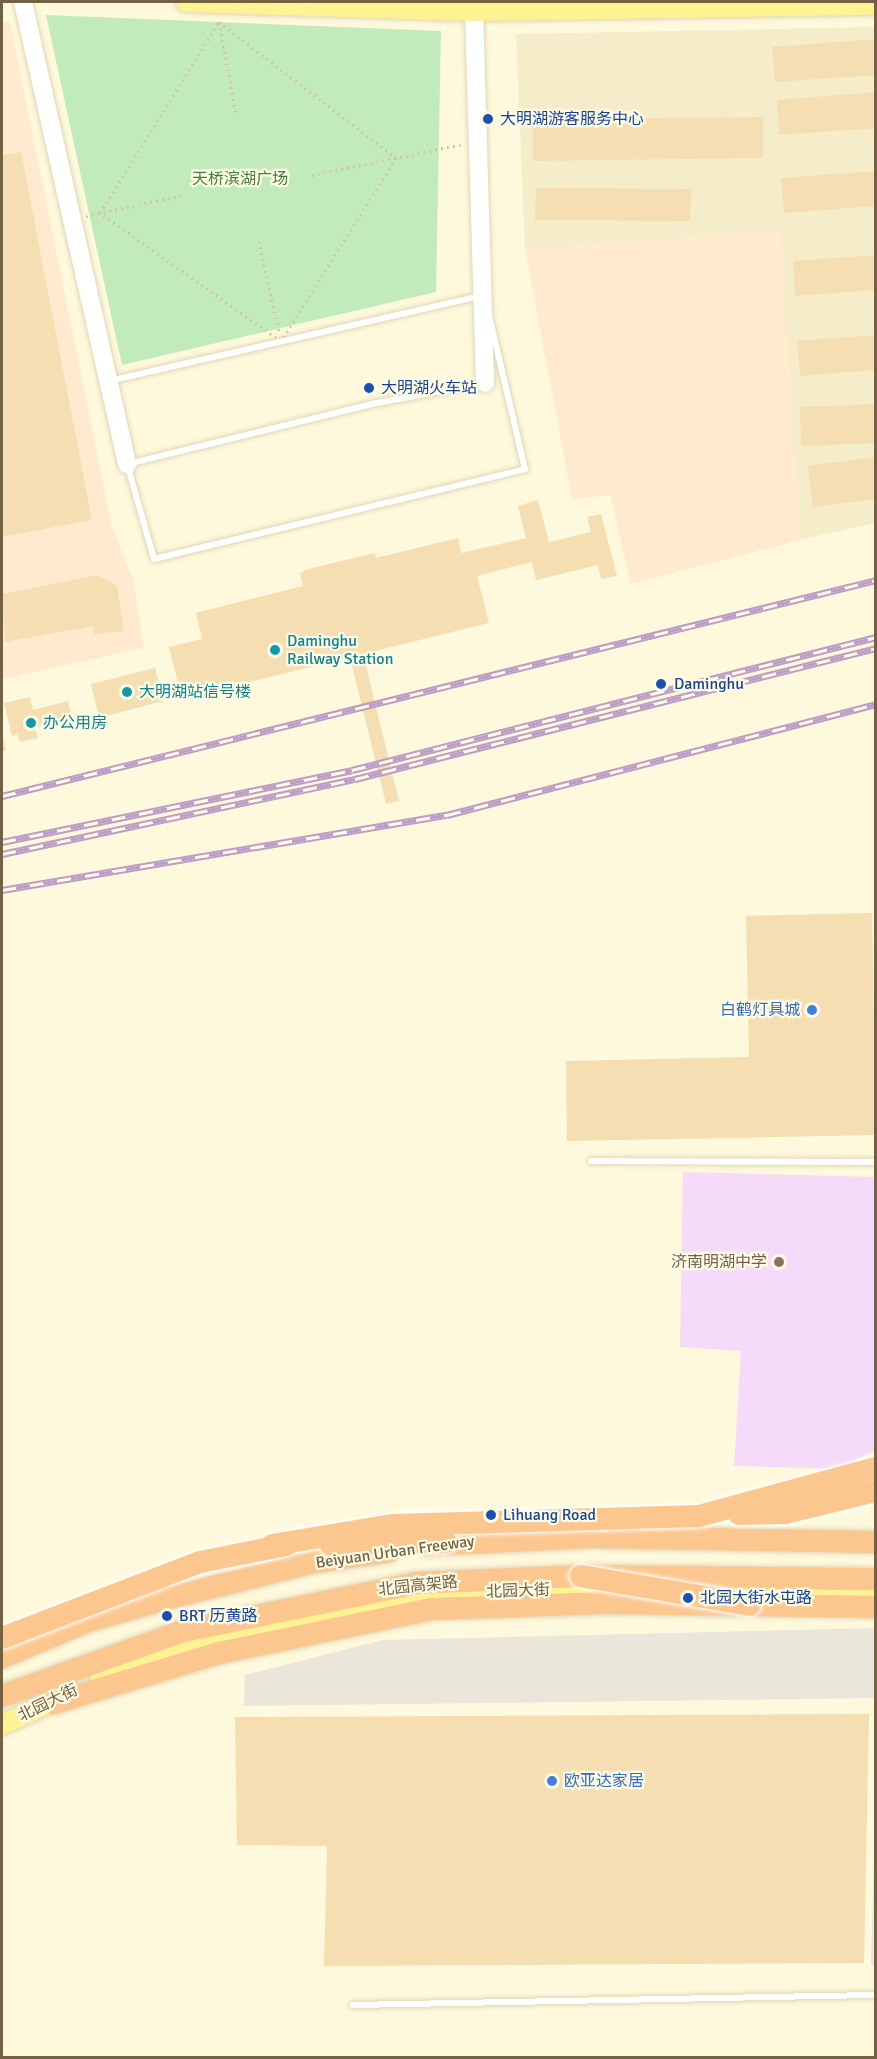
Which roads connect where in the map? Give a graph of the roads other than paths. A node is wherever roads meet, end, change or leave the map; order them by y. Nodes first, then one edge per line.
1 (23, 2) edge
2 (186, 2) edge
3 (876, 5) edge
4 (474, 10) junction
5 (481, 295) junction
6 (109, 381) junction
7 (485, 383) joint
8 (127, 464) junction
9 (591, 1161) dead end
10 (876, 1162) edge
11 (876, 1468) edge
12 (876, 1491) edge
13 (699, 1516) junction
14 (876, 1531) edge
15 (446, 1542) junction
16 (876, 1542) edge
17 (272, 1545) junction
18 (200, 1562) junction
19 (581, 1576) junction
20 (876, 1579) edge
21 (876, 1592) edge
22 (750, 1605) junction
23 (876, 1607) edge
24 (88, 1621) junction
25 (2, 1638) edge
26 (2, 1655) edge
27 (2, 1696) edge
28 (54, 1703) junction
29 (2, 1725) edge
30 (876, 1995) edge
31 (353, 2005) dead end

1 - 6 street
2 - 4 main road
3 - 4 main road
4 - 5 street
5 - 6 lane
5 - 7 street
5 - 8 lane
6 - 8 street
7 - 8 lane
9 - 10 lane
11 - 13 highway, bridge
12 - 13 highway, bridge
13 - 17 highway, bridge
14 - 26 main road
15 - 16 highway, Beiyuan Urban Freeway
15 - 17 highway, bridge
15 - 24 highway, Beiyuan Urban Freeway, bridge
17 - 18 highway, bridge
18 - 24 highway, bridge
18 - 25 highway, bridge
19 - 20 highway, bridge
19 - 22 highway, bridge
19 - 27 highway, 北园高架路
21 - 28 main road, 北园大街
22 - 23 highway
22 - 28 highway, bridge
24 - 26 highway, Beiyuan Urban Freeway
28 - 29 main road, 北园大街
30 - 31 lane

